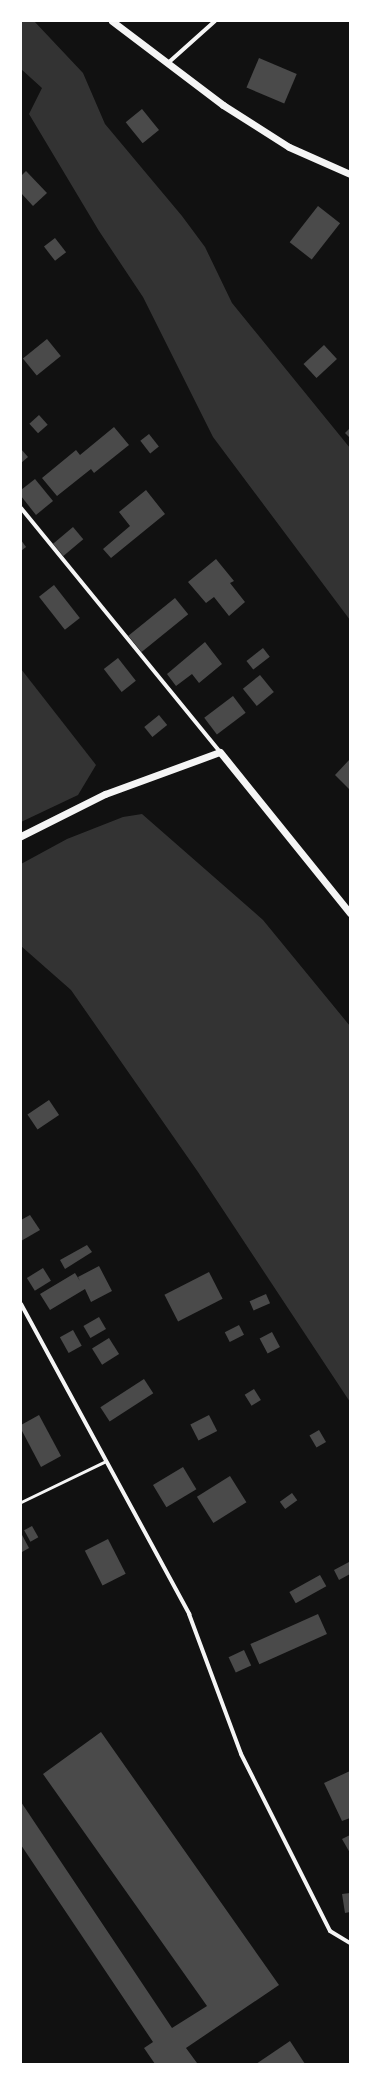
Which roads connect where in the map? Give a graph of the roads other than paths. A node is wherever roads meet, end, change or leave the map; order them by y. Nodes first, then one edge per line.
1 (112, 21) edge
2 (215, 21) edge
3 (168, 63) junction
4 (350, 174) edge
5 (21, 508) edge
6 (220, 752) junction
7 (21, 836) edge
8 (350, 913) edge
9 (21, 1304) edge
10 (106, 1461) junction
11 (21, 1502) edge
12 (350, 1942) edge

1 - 3 street
2 - 3 street
3 - 4 street
5 - 6 street
6 - 7 street
6 - 8 street
9 - 10 street
10 - 11 lane
10 - 12 street

